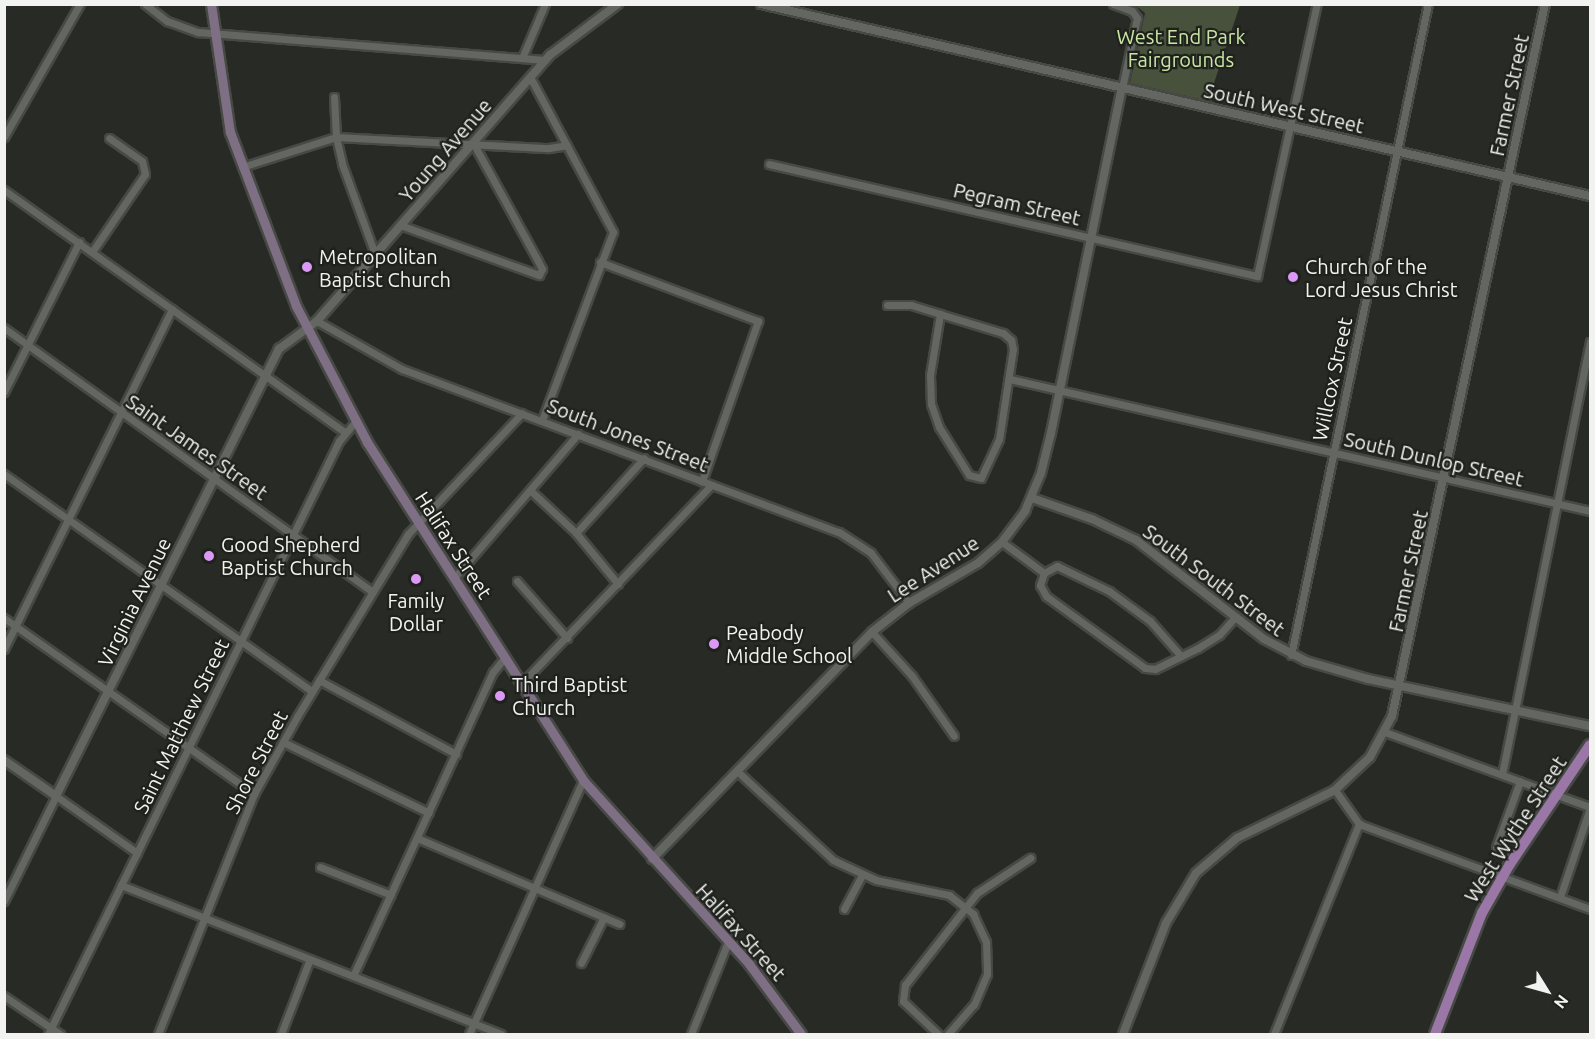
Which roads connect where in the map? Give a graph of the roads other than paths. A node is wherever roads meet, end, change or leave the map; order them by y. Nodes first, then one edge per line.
1 (80, 4) edge
2 (145, 4) edge
3 (211, 4) edge
4 (545, 4) edge
5 (618, 4) edge
6 (760, 4) edge
7 (1113, 4) edge
8 (1317, 4) edge
9 (1428, 4) edge
10 (1545, 4) edge
11 (215, 34) junction
12 (522, 58) junction
13 (545, 60) junction
14 (530, 77) junction
15 (1122, 88) junction
16 (334, 97) dead end
17 (1288, 126) junction
18 (336, 137) junction
19 (4, 138) edge
20 (109, 138) dead end
21 (473, 143) junction
22 (567, 145) junction
23 (1397, 151) junction
24 (770, 164) dead end
25 (242, 167) junction
26 (1508, 177) junction
27 (4, 190) edge
28 (1590, 196) edge
29 (400, 225) junction
30 (1092, 238) junction
31 (79, 242) junction
32 (92, 252) junction
33 (375, 254) junction
34 (600, 262) junction
35 (887, 305) dead end
36 (172, 309) junction
37 (940, 314) junction
38 (317, 321) junction
39 (4, 328) edge
40 (306, 328) junction
41 (1590, 342) edge
42 (27, 345) junction
43 (264, 375) junction
44 (1010, 379) junction
45 (1059, 391) junction
46 (4, 392) edge
47 (120, 413) junction
48 (522, 413) junction
49 (542, 420) junction
50 (355, 422) junction
51 (345, 432) junction
52 (578, 434) junction
53 (1332, 453) junction
54 (644, 458) junction
55 (4, 474) edge
56 (1444, 478) junction
57 (213, 479) junction
58 (702, 481) junction
59 (711, 485) junction
60 (531, 491) junction
61 (1032, 498) junction
62 (1557, 503) junction
63 (1590, 511) edge
64 (68, 518) junction
65 (419, 523) junction
66 (576, 533) junction
67 (293, 535) junction
68 (1002, 542) junction
69 (1044, 573) junction
70 (454, 578) junction
71 (517, 581) dead end
72 (161, 584) junction
73 (618, 584) junction
74 (372, 591) junction
75 (909, 603) junction
76 (1235, 617) junction
77 (4, 618) edge
78 (15, 626) junction
79 (872, 632) junction
80 (567, 638) junction
81 (241, 641) junction
82 (4, 649) edge
83 (1291, 655) junction
84 (1181, 656) junction
85 (505, 657) junction
86 (319, 680) junction
87 (522, 683) junction
88 (1401, 686) junction
89 (108, 691) junction
90 (312, 692) junction
91 (1515, 709) junction
92 (1590, 726) edge
93 (1385, 732) junction
94 (954, 736) dead end
95 (283, 742) junction
96 (1590, 745) edge
97 (188, 747) junction
98 (456, 754) junction
99 (4, 760) edge
100 (737, 771) junction
101 (1502, 774) junction
102 (583, 780) junction
103 (1520, 781) junction
104 (1335, 790) junction
105 (254, 794) junction
106 (1557, 794) junction
107 (56, 796) junction
108 (1590, 807) edge
109 (429, 813) junction
110 (1359, 824) junction
111 (417, 838) junction
112 (1496, 847) dead end
113 (137, 853) junction
114 (1030, 858) dead end
115 (652, 859) junction
116 (320, 867) dead end
117 (862, 875) junction
118 (1502, 876) junction
119 (121, 885) junction
120 (534, 887) junction
121 (391, 895) junction
122 (1560, 897) junction
123 (4, 901) edge
124 (966, 906) junction
125 (844, 909) dead end
126 (1590, 909) edge
127 (604, 917) junction
128 (205, 919) junction
129 (620, 924) dead end
130 (728, 942) junction
131 (310, 959) junction
132 (581, 963) dead end
133 (352, 976) junction
134 (4, 996) edge
135 (473, 1023) junction
136 (49, 1031) edge
137 (60, 1035) edge
138 (159, 1035) edge
139 (281, 1035) edge
140 (469, 1035) edge
141 (501, 1035) edge
142 (691, 1035) edge
143 (801, 1035) edge
144 (938, 1035) edge
145 (948, 1035) edge
146 (1123, 1035) edge
147 (1274, 1035) edge
148 (1435, 1035) edge

1 - 19 street
2 - 11 street
3 - 11 main road, Halifax Street
4 - 12 street
5 - 13 street, Young Avenue
6 - 15 street, South West Street
7 - 15 street
8 - 17 street
9 - 23 street, Willcox Street
10 - 26 street, Farmer Street
11 - 12 street
11 - 25 main road, Halifax Street
12 - 13 street
13 - 14 street, Young Avenue
14 - 21 street, Young Avenue
14 - 22 street
15 - 17 street, South West Street
15 - 30 street, Lee Avenue
16 - 18 street
17 - 23 street, South West Street
17 - 30 street, Pegram Street
18 - 21 street
18 - 25 street
18 - 33 street
20 - 32 street
21 - 22 street
21 - 29 street, Young Avenue
21 - 29 street
22 - 34 street
23 - 26 street, South West Street
23 - 53 street, Willcox Street
24 - 30 street, Pegram Street
25 - 40 main road, Halifax Street
26 - 28 street, South West Street
26 - 56 street, Farmer Street
27 - 31 street
29 - 33 street, Young Avenue
30 - 45 street, Lee Avenue
31 - 32 street
31 - 42 street
32 - 36 street
33 - 38 street, Young Avenue
34 - 49 street
34 - 58 street
35 - 37 street
36 - 43 street
36 - 47 street
37 - 44 street
37 - 44 street
38 - 40 street, Young Avenue
38 - 48 street, South Jones Street
39 - 42 street, Saint James Street
40 - 43 street, Virginia Avenue
40 - 50 main road, Halifax Street
41 - 62 street
42 - 46 street
42 - 47 street, Saint James Street
43 - 51 street
43 - 57 street, Virginia Avenue
44 - 45 street, South Dunlop Street
45 - 53 street, South Dunlop Street
45 - 61 street, Lee Avenue
47 - 57 street, Saint James Street
47 - 64 street
48 - 49 street, South Jones Street
48 - 65 street, Shore Street
49 - 52 street, South Jones Street
50 - 51 street, Saint Matthew Street
50 - 65 main road, Halifax Street
51 - 67 street, Saint Matthew Street
52 - 54 street, South Jones Street
52 - 60 street
53 - 56 street, South Dunlop Street
53 - 83 street, Willcox Street
54 - 58 street, South Jones Street
54 - 66 street
55 - 64 street
56 - 62 street, South Dunlop Street
56 - 88 street, Farmer Street
57 - 67 street, Saint James Street
57 - 72 street, Virginia Avenue
58 - 59 street, South Jones Street
59 - 73 street
59 - 75 street, South Jones Street
60 - 66 street
60 - 70 street
61 - 68 street, Lee Avenue
61 - 76 street, South South Street
62 - 63 street, South Dunlop Street
62 - 91 street
64 - 72 street
64 - 78 street
65 - 70 main road, Halifax Street
65 - 74 street, Shore Street
66 - 73 street
67 - 74 street, Saint James Street
67 - 81 street, Saint Matthew Street
68 - 69 street
68 - 75 street, Lee Avenue
69 - 84 street
69 - 84 street
70 - 85 main road, Halifax Street
71 - 80 street
72 - 81 street
72 - 89 street, Virginia Avenue
73 - 80 street
74 - 86 street, Shore Street
75 - 79 street, Lee Avenue
76 - 83 street, South South Street
76 - 84 street
77 - 78 street
78 - 82 street
78 - 89 street
79 - 94 street
79 - 100 street, Lee Avenue
80 - 87 street
81 - 90 street
81 - 97 street, Saint Matthew Street
83 - 88 street, South South Street
85 - 87 main road, Halifax Street
85 - 98 street
86 - 90 street, Shore Street
86 - 98 street
87 - 102 main road, Halifax Street
88 - 91 street, South South Street
88 - 93 street, Farmer Street
89 - 97 street
89 - 107 street, Virginia Avenue
90 - 95 street, Shore Street
91 - 92 street, South South Street
91 - 101 street
93 - 101 street
93 - 104 street, Farmer Street
95 - 105 street, Shore Street
95 - 109 street
96 - 106 main road, West Wythe Street
97 - 105 street
97 - 113 street, Saint Matthew Street
98 - 109 street
99 - 107 street
100 - 115 street, Lee Avenue
100 - 117 street
101 - 103 street
102 - 115 main road, Halifax Street
102 - 120 street
103 - 106 street
103 - 112 street
104 - 110 street
104 - 146 street, Farmer Street
105 - 128 street, Shore Street
106 - 108 street
106 - 118 main road, West Wythe Street
107 - 113 street
107 - 123 street, Virginia Avenue
108 - 122 street
109 - 111 street
110 - 118 street
110 - 147 street
111 - 120 street
111 - 121 street
113 - 119 street, Saint Matthew Street
114 - 124 street
115 - 130 main road, Halifax Street
116 - 121 street
117 - 124 street
117 - 125 street
118 - 122 street
118 - 148 main road, West Wythe Street
119 - 128 street
119 - 136 street, Saint Matthew Street
120 - 127 street
120 - 135 street
121 - 133 street
122 - 126 street
124 - 144 street
124 - 145 street
127 - 129 street
127 - 132 street
128 - 131 street
128 - 138 street, Shore Street
130 - 142 street
130 - 143 main road, Halifax Street
131 - 133 street
131 - 139 street
133 - 135 street
134 - 136 street
135 - 140 street
135 - 141 street
136 - 137 street

